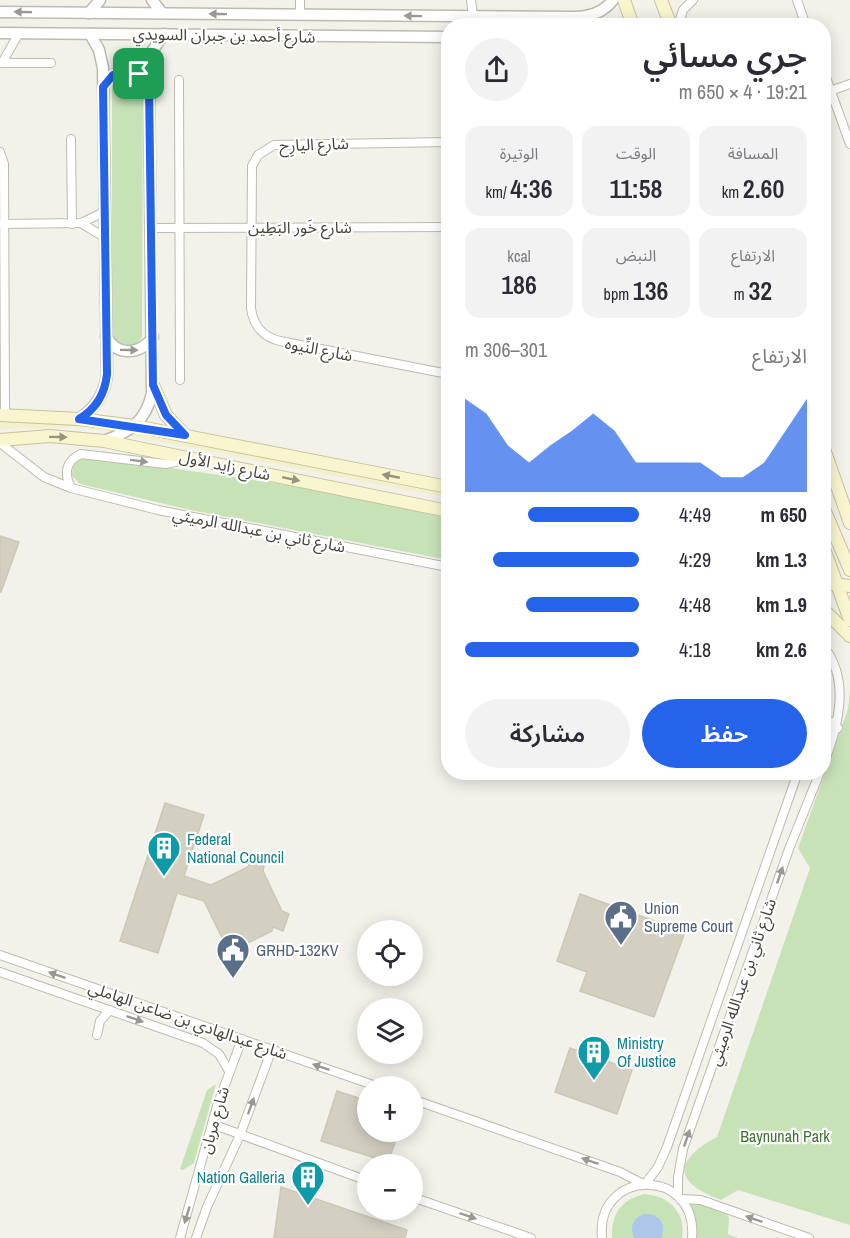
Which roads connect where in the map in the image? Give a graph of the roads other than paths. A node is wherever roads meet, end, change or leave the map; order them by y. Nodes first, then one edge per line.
1 (100, 0) edge
2 (152, 0) edge
3 (300, 0) edge
4 (471, 0) edge
5 (613, 0) edge
6 (624, 0) edge
7 (662, 0) edge
8 (693, 0) edge
9 (797, 0) edge
10 (0, 12) edge
11 (90, 13) junction
12 (162, 13) junction
13 (300, 15) junction
14 (473, 16) junction
15 (630, 18) edge
16 (668, 18) edge
17 (681, 18) edge
18 (803, 18) edge
19 (0, 33) edge
20 (19, 33) junction
21 (90, 34) junction
22 (164, 34) junction
23 (441, 37) edge
24 (1, 63) edge
25 (51, 63) dead end
26 (179, 80) dead end
27 (850, 84) edge
28 (149, 85) junction
29 (103, 87) junction
30 (831, 91) joint
31 (71, 139) dead end
32 (441, 142) edge
33 (850, 144) edge
34 (0, 152) edge
35 (104, 212) junction
36 (2, 224) edge
37 (76, 224) junction
38 (441, 227) edge
39 (151, 228) junction
40 (179, 228) junction
41 (253, 228) junction
42 (104, 237) junction
43 (2, 289) edge
44 (106, 336) junction
45 (153, 337) junction
46 (441, 374) edge
47 (180, 380) dead end
48 (153, 385) junction
49 (3, 396) edge
50 (3, 415) edge
51 (79, 419) junction
52 (135, 426) junction
53 (185, 435) junction
54 (0, 441) edge
55 (104, 441) junction
56 (192, 458) junction
57 (831, 469) edge
58 (441, 486) edge
59 (71, 488) junction
60 (441, 510) edge
61 (850, 522) edge
62 (831, 526) edge
63 (831, 558) edge
64 (831, 558) edge
65 (441, 566) edge
66 (849, 571) edge
67 (831, 578) edge
68 (831, 583) edge
69 (831, 617) edge
70 (850, 620) edge
71 (850, 636) edge
72 (831, 656) edge
73 (831, 722) edge
74 (838, 728) junction
75 (831, 746) edge
76 (795, 780) edge
77 (817, 780) edge
78 (0, 955) edge
79 (0, 972) edge
80 (110, 1011) junction
81 (97, 1035) dead end
82 (242, 1039) junction
83 (272, 1049) junction
84 (229, 1071) junction
85 (357, 1079) edge
86 (423, 1103) edge
87 (212, 1124) junction
88 (240, 1135) junction
89 (357, 1177) edge
90 (644, 1184) junction
91 (679, 1197) junction
92 (423, 1201) edge
93 (180, 1238) edge
94 (196, 1238) edge
95 (531, 1238) edge
96 (602, 1238) edge
97 (692, 1238) edge
98 (809, 1238) edge

1 - 11 street
2 - 12 street
3 - 13 street
4 - 14 street
5 - 14 street, شارع أحمد بن جبران السويدي
6 - 15 main road
7 - 16 main road
8 - 17 street
9 - 18 street
11 -> 10 street, شارع أحمد بن جبران السويدي
11 - 12 street, شارع أحمد بن جبران السويدي
13 -> 12 street, شارع أحمد بن جبران السويدي
14 -> 13 street, شارع أحمد بن جبران السويدي
19 - 20 street, شارع أحمد بن جبران السويدي
20 - 21 street, شارع أحمد بن جبران السويدي
20 - 24 street
21 - 22 street, شارع أحمد بن جبران السويدي
21 - 29 street
22 - 23 street, شارع أحمد بن جبران السويدي
22 - 28 street
24 - 25 street
26 - 40 street
27 - 30 street
28 - 29 street
28 - 39 street
29 - 35 street
30 - 33 street
31 - 37 street
32 - 41 street, شارع اليارِح
34 - 36 street
35 - 37 street
35 - 42 street
36 - 37 street
36 - 43 street
37 - 42 street
38 - 41 street, شارع خَور البَطِين
39 - 40 street, شارع خَور البَطِين
39 - 45 street
40 - 41 street, شارع خَور البَطِين
40 - 47 street
41 - 46 street, شارع النِّيوه
42 - 44 street
43 - 49 street
44 -> 45 street
44 - 51 street
45 - 48 street
48 - 52 street
48 - 53 main road
49 - 50 street
50 - 51 main road, شارع زايد الأول
51 - 52 main road, شارع زايد الأول
52 - 53 main road, شارع زايد الأول
52 - 55 street
58 -> 53 main road, شارع زايد الأول
54 -> 55 main road, شارع زايد الأول
54 - 59 street, شارع ثاني بن عبدالله الرميثي
55 - 56 main road, شارع زايد الأول
59 -> 56 street
56 -> 60 main road, شارع زايد الأول
57 - 61 main road
59 - 65 street, شارع ثاني بن عبدالله الرميثي
62 - 66 main road
63 - 66 main road
64 - 66 main road
66 - 67 main road
68 - 70 main road
69 - 71 main road
72 - 74 street
73 - 74 street
74 - 75 street
76 - 90 street, شارع ثاني بن عبدالله الرميثي
91 -> 77 street, شارع ثاني بن عبدالله الرميثي
82 -> 78 street, شارع عبدالهادي بن ضاعن الهاملي
79 - 80 street, شارع عبدالهادي بن ضاعن الهاملي
80 - 81 street
80 -> 84 street, شارع عبدالهادي بن ضاعن الهاملي
82 - 83 street, شارع عبدالهادي بن ضاعن الهاملي
82 - 84 street, شارع مربان
85 -> 83 street, شارع عبدالهادي بن ضاعن الهاملي
88 -> 83 street, شارع مربان
84 - 87 street, شارع مربان
90 -> 86 street
87 - 88 street
87 -> 93 street, شارع مربان
88 - 89 street
88 - 94 street, شارع مربان
90 - 91 street
90 - 96 street
91 - 97 street
98 -> 91 street
92 -> 95 street

